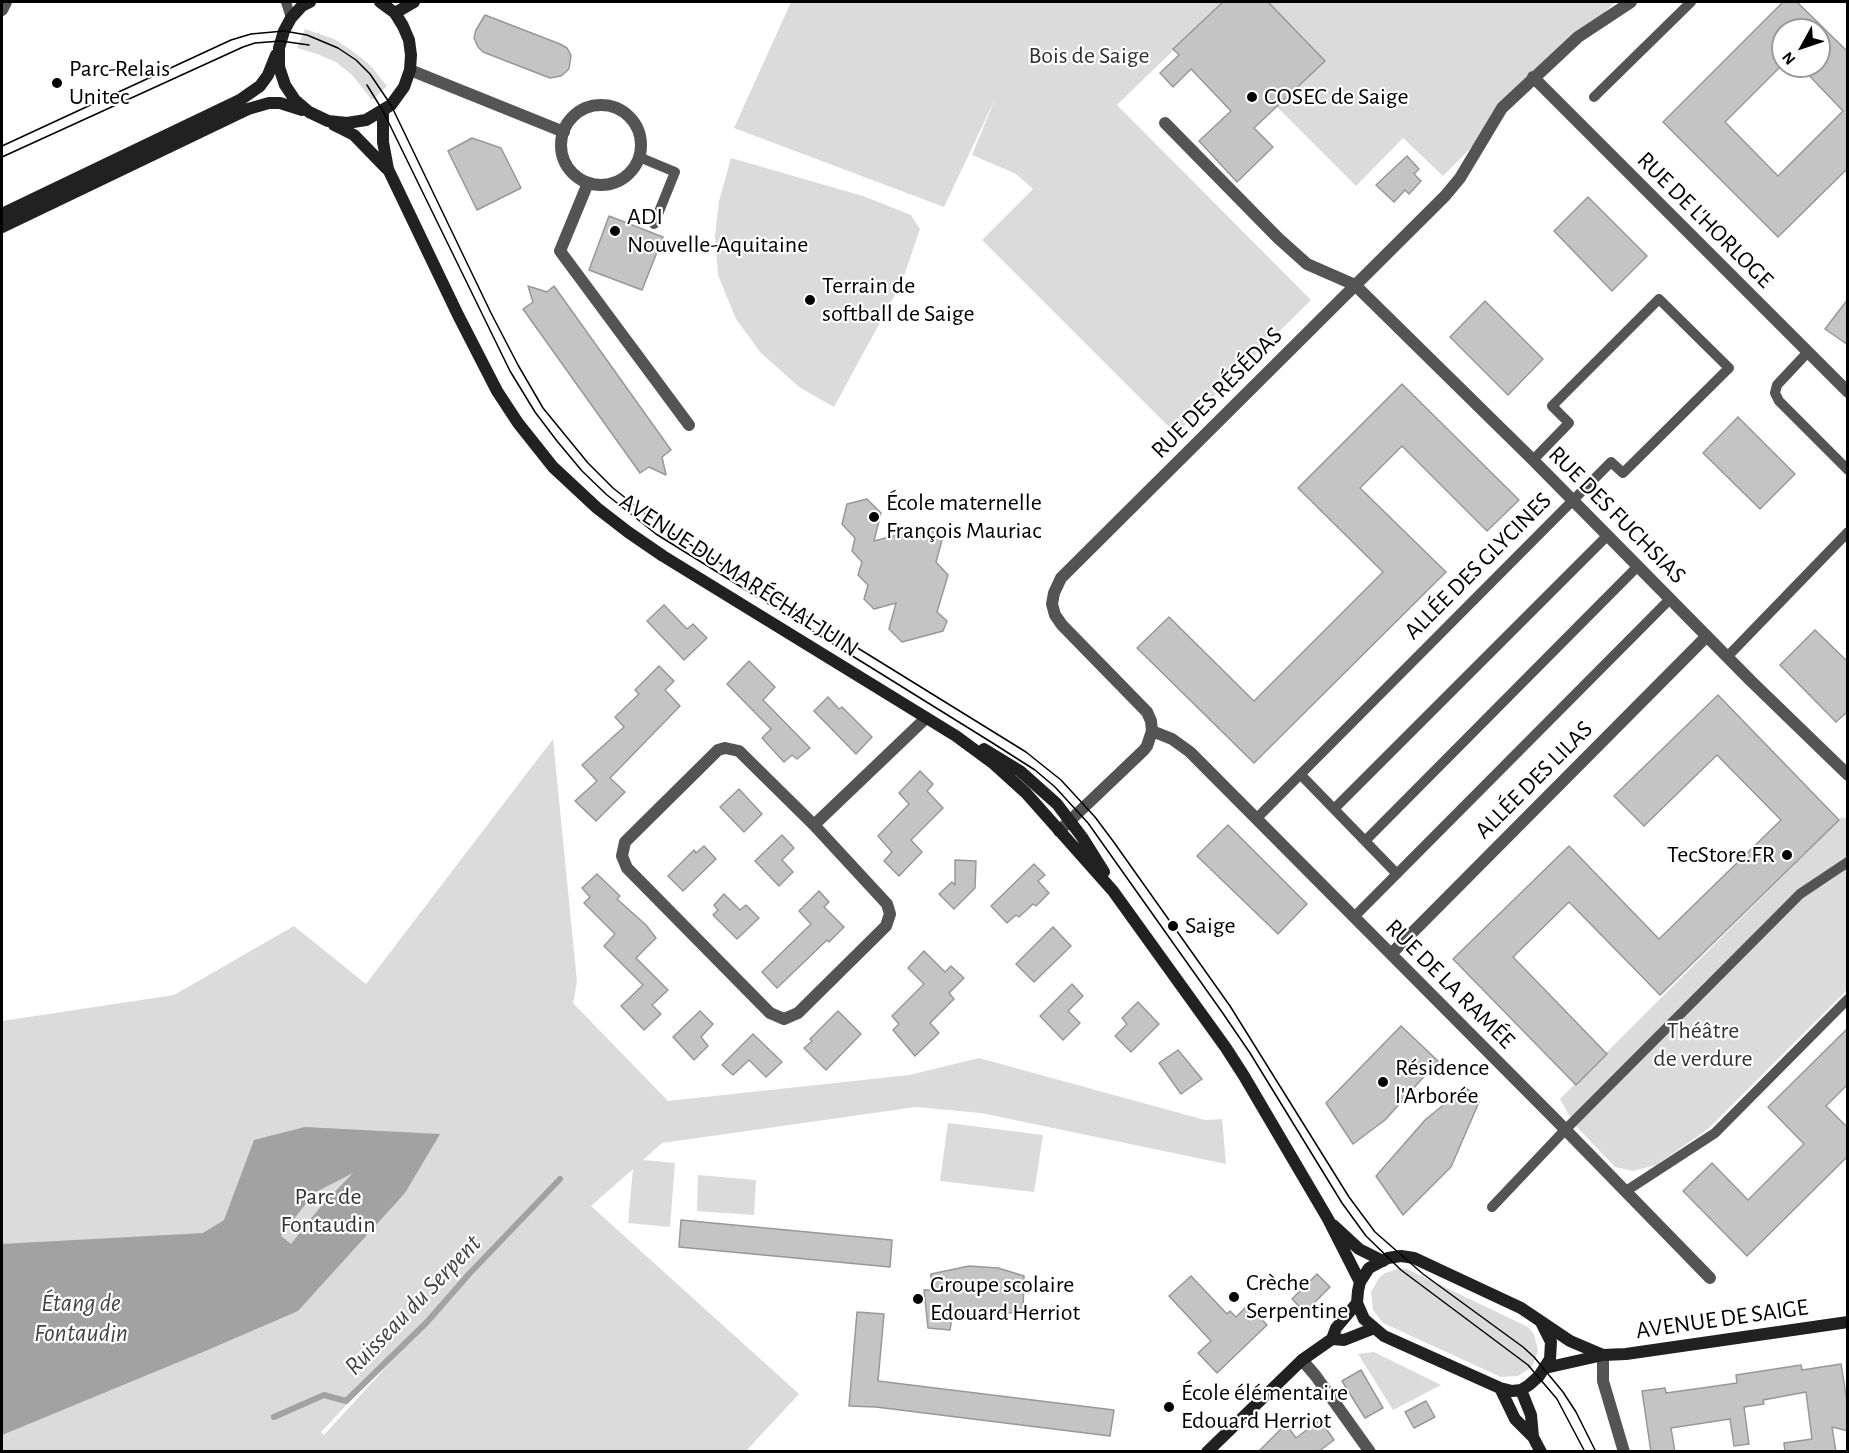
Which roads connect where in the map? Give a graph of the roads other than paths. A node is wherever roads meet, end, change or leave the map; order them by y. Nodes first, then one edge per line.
1 (6, 2) edge
2 (286, 2) edge
3 (310, 2) edge
4 (380, 2) edge
5 (414, 2) edge
6 (1631, 2) edge
7 (1691, 2) edge
8 (2, 10) edge
9 (395, 13) junction
10 (291, 18) junction
11 (279, 48) junction
12 (410, 70) junction
13 (1533, 77) junction
14 (1594, 97) dead end
15 (383, 111) junction
16 (309, 112) junction
17 (328, 121) junction
18 (1165, 123) dead end
19 (564, 132) junction
20 (639, 157) junction
21 (388, 169) junction
22 (588, 183) junction
23 (2, 214) edge
24 (654, 224) dead end
25 (2, 227) edge
26 (1355, 285) junction
27 (1808, 353) junction
28 (1848, 392) edge
29 (689, 425) dead end
30 (1533, 460) junction
31 (1848, 470) edge
32 (1573, 500) junction
33 (1848, 532) edge
34 (1608, 536) junction
35 (1638, 566) junction
36 (1671, 599) junction
37 (1707, 636) junction
38 (1727, 657) junction
39 (926, 718) junction
40 (1152, 731) junction
41 (956, 736) junction
42 (1301, 775) junction
43 (1848, 775) edge
44 (1334, 809) junction
45 (1256, 819) junction
46 (1070, 820) junction
47 (814, 825) junction
48 (1059, 831) junction
49 (1365, 841) junction
50 (1848, 862) edge
51 (1397, 874) junction
52 (1113, 891) junction
53 (1354, 917) junction
54 (1391, 954) junction
55 (1848, 999) edge
56 (1565, 1130) junction
57 (1626, 1191) junction
58 (1492, 1207) dead end
59 (1328, 1219) junction
60 (1383, 1261) junction
61 (1710, 1278) dead end
62 (1360, 1282) junction
63 (1357, 1303) junction
64 (1541, 1322) junction
65 (1848, 1322) edge
66 (1372, 1329) junction
67 (1332, 1339) junction
68 (1603, 1355) junction
69 (1302, 1360) junction
70 (1545, 1368) junction
71 (1500, 1388) junction
72 (1521, 1390) junction
73 (1533, 1437) junction
74 (1207, 1452) edge
75 (1370, 1452) edge
76 (1541, 1452) edge
77 (1624, 1452) edge

1 - 8 street
2 - 10 lane
3 - 10 main road
4 - 9 main road
5 - 9 main road
6 - 13 street, RUE DES RÉSÉDAS
7 - 14 lane
9 - 12 main road
10 - 11 main road
11 - 16 main road
11 - 23 main road
12 - 15 main road
12 - 19 street
13 - 26 street, RUE DES RÉSÉDAS
13 - 27 street, RUE DE L'HORLOGE
15 - 17 main road
15 - 21 main road, AVENUE DU MARÉCHAL JUIN
16 - 17 main road, AVENUE DU MARÉCHAL JUIN
16 - 25 main road
17 - 21 main road, AVENUE DU MARÉCHAL JUIN
18 - 26 street
19 - 20 street
19 - 22 street
20 - 22 street
20 - 24 lane
21 - 39 main road, AVENUE DU MARÉCHAL JUIN
22 - 29 street
26 - 30 street, RUE DES FUCHSIAS
26 - 40 street, RUE DES RÉSÉDAS
27 - 28 street, RUE DE L'HORLOGE
27 - 31 lane
30 - 32 street, RUE DES FUCHSIAS
30 - 32 lane, ALLÉE DES GLYCINES
32 - 34 street, RUE DES FUCHSIAS
32 - 42 lane, ALLÉE DES GLYCINES
33 - 38 lane
34 - 35 street, RUE DES FUCHSIAS
34 - 44 lane
35 - 36 street, RUE DES FUCHSIAS
35 - 49 lane
36 - 37 street, RUE DES FUCHSIAS
36 - 51 lane
37 - 38 street, RUE DES FUCHSIAS
37 - 54 street, ALLÉE DES LILAS
38 - 43 street, RUE DES FUCHSIAS
39 - 41 main road, AVENUE DU MARÉCHAL JUIN
39 - 47 street
40 - 45 street, RUE DE LA RAMÉE
40 - 46 street
41 - 46 main road, AVENUE DU MARÉCHAL JUIN
41 - 48 main road, AVENUE DU MARÉCHAL JUIN
42 - 44 lane
42 - 45 lane, ALLÉE DES GLYCINES
44 - 49 lane
45 - 53 street, RUE DE LA RAMÉE
46 - 48 street
46 - 52 main road, AVENUE DU MARÉCHAL JUIN
47 - 47 street
48 - 52 main road, AVENUE DU MARÉCHAL JUIN
49 - 51 lane
50 - 56 lane
51 - 53 lane
52 - 59 main road, AVENUE DU MARÉCHAL JUIN
53 - 54 street, RUE DE LA RAMÉE
54 - 56 street, RUE DE LA RAMÉE
55 - 57 lane
56 - 57 street, RUE DE LA RAMÉE
56 - 58 lane
57 - 61 street, RUE DE LA RAMÉE
59 - 60 main road, AVENUE DU MARÉCHAL JUIN
59 - 62 main road, AVENUE DU MARÉCHAL JUIN
60 - 62 main road
60 - 64 main road, AVENUE DE SAIGE
62 - 63 main road
63 - 66 main road
63 - 67 main road
64 - 68 main road, AVENUE DE SAIGE
64 - 70 main road
65 - 68 main road, AVENUE DE SAIGE
66 - 67 main road
66 - 71 main road
67 - 69 main road
68 - 70 main road, AVENUE DE SAIGE
68 - 77 street
69 - 74 main road
69 - 75 street
70 - 72 main road
71 - 72 main road
71 - 73 main road
72 - 73 main road
73 - 76 main road

